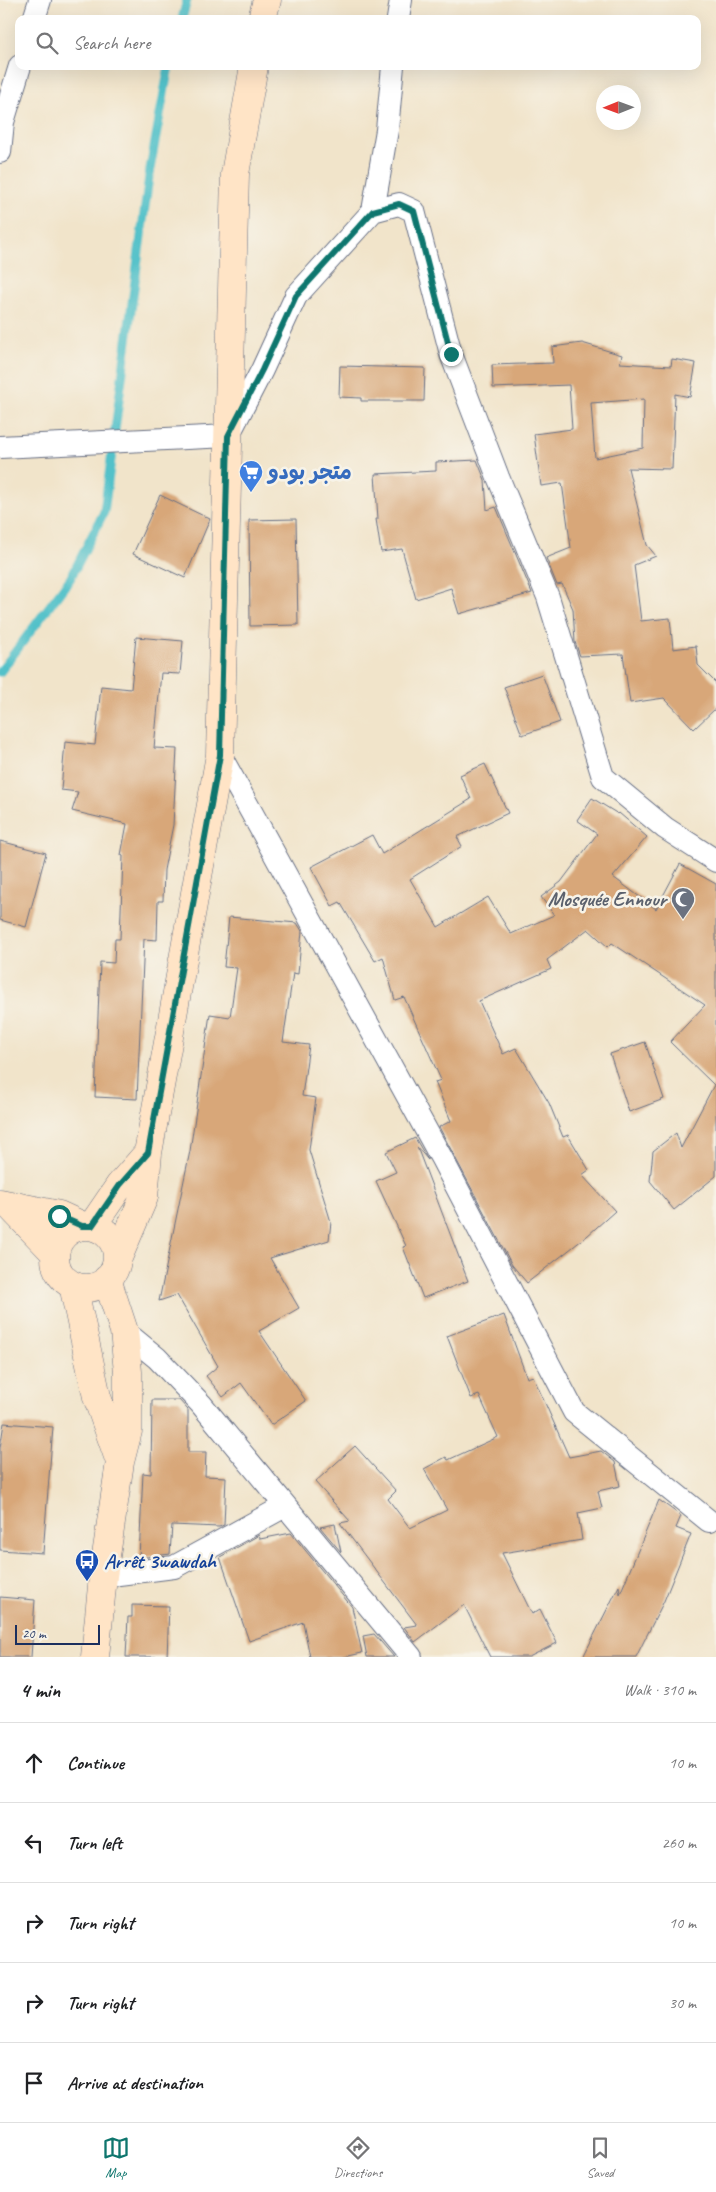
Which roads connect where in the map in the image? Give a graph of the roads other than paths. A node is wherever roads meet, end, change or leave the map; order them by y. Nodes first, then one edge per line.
1 (40, 0) edge
2 (267, 0) edge
3 (400, 0) edge
4 (35, 15) edge
5 (263, 15) edge
6 (398, 15) edge
7 (19, 70) edge
8 (253, 70) edge
9 (393, 70) edge
10 (0, 152) edge
11 (373, 211) junction
12 (228, 436) junction
13 (0, 447) edge
14 (220, 755) junction
15 (716, 861) edge
16 (148, 1153) junction
17 (5, 1204) edge
18 (87, 1226) junction
19 (55, 1253) junction
20 (112, 1270) junction
21 (73, 1285) junction
22 (124, 1332) junction
23 (120, 1462) junction
24 (285, 1506) junction
25 (709, 1520) dead end
26 (103, 1576) junction
27 (95, 1657) edge
28 (411, 1657) edge

1 - 4 street
2 - 5 street
3 - 6 street
7 - 10 street
8 - 12 street
9 - 11 street
11 - 12 street
11 - 15 street
12 - 13 street
12 - 14 street
14 - 16 street
14 - 25 street
16 - 18 street
16 - 20 street
17 - 18 street
17 - 19 street
18 - 19 street
18 - 20 street
19 - 21 street
20 - 21 street
20 - 22 street
21 - 23 street
22 - 23 street
22 - 24 street
23 - 26 street
24 - 26 street
24 - 28 street
26 - 27 street

